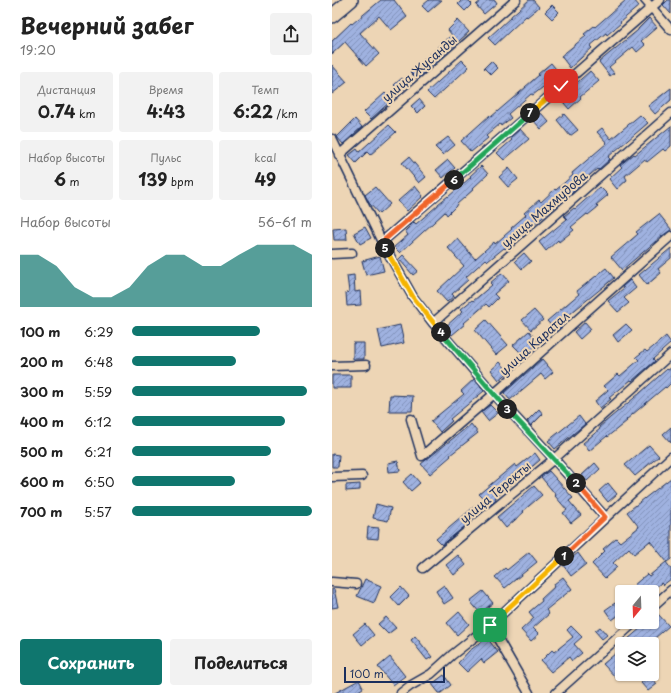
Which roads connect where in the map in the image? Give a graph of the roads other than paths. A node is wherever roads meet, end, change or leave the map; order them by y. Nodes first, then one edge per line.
1 (339, 0) edge
2 (351, 0) edge
3 (516, 0) edge
4 (644, 0) edge
5 (660, 0) edge
6 (332, 6) edge
7 (651, 7) junction
8 (332, 16) edge
9 (671, 30) edge
10 (671, 113) edge
11 (332, 139) edge
12 (339, 155) junction
13 (671, 236) edge
14 (382, 242) junction
15 (352, 253) dead end
16 (332, 254) edge
17 (433, 323) junction
18 (671, 354) edge
19 (366, 365) dead end
20 (332, 366) edge
21 (494, 394) junction
22 (411, 419) dead end
23 (671, 457) edge
24 (554, 459) junction
25 (362, 476) dead end
26 (332, 477) edge
27 (605, 517) junction
28 (423, 568) dead end
29 (332, 582) edge
30 (356, 584) dead end
31 (671, 590) edge
32 (659, 601) edge
33 (490, 625) junction
34 (627, 629) edge
35 (401, 693) edge
36 (529, 693) edge
37 (556, 693) edge

1 - 6 highway
2 - 8 highway
3 - 12 street, улица Жусанды
4 - 7 street
5 - 7 street
7 - 9 street
7 - 14 street
10 - 17 street, улица Махмудова
11 - 12 street
12 - 14 street
13 - 21 street, улица Каратал
14 - 17 street
15 - 16 street
17 - 21 street
18 - 24 street, улица Теректы
19 - 20 street
21 - 22 street, улица Каратал
21 - 24 street
23 - 27 street
24 - 27 street
24 - 28 street, улица Теректы
25 - 26 street
27 - 33 street
29 - 30 street
31 - 32 street
33 - 35 street
33 - 36 street
34 - 37 street

